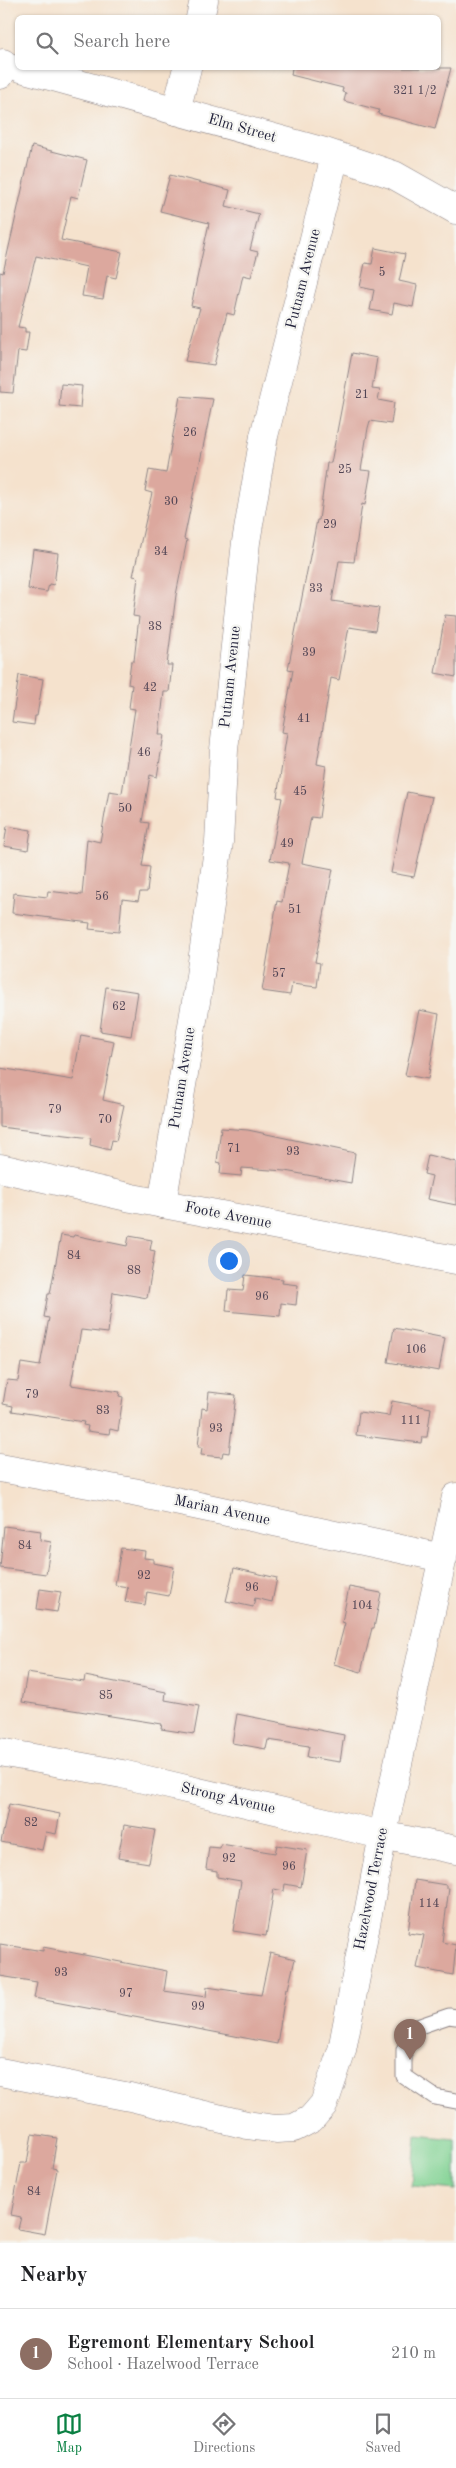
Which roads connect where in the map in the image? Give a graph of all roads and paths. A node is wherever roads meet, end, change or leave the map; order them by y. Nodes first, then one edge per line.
1 (204, 0) edge
2 (201, 15) edge
3 (19, 70) edge
4 (186, 70) edge
5 (176, 111) junction
6 (335, 156) junction
7 (456, 210) edge
8 (0, 1168) edge
9 (162, 1204) junction
10 (456, 1260) edge
11 (0, 1468) edge
12 (456, 1497) edge
13 (443, 1558) junction
14 (0, 1752) edge
15 (382, 1835) junction
16 (456, 1850) edge
17 (456, 2017) edge
18 (0, 2072) edge
19 (456, 2101) edge

1 - 2 street
3 - 5 street, Elm Street
4 - 5 street
5 - 6 street, Elm Street
6 - 7 street, Elm Street
6 - 9 street, Putnam Avenue
8 - 9 street, Foote Avenue
9 - 10 street, Foote Avenue
11 - 13 street, Marian Avenue
12 - 13 street, Hazelwood Terrace
13 - 15 street, Hazelwood Terrace
14 - 15 street, Strong Avenue
15 - 16 street, Strong Avenue
15 - 18 street, Hazelwood Terrace
17 - 19 lane

